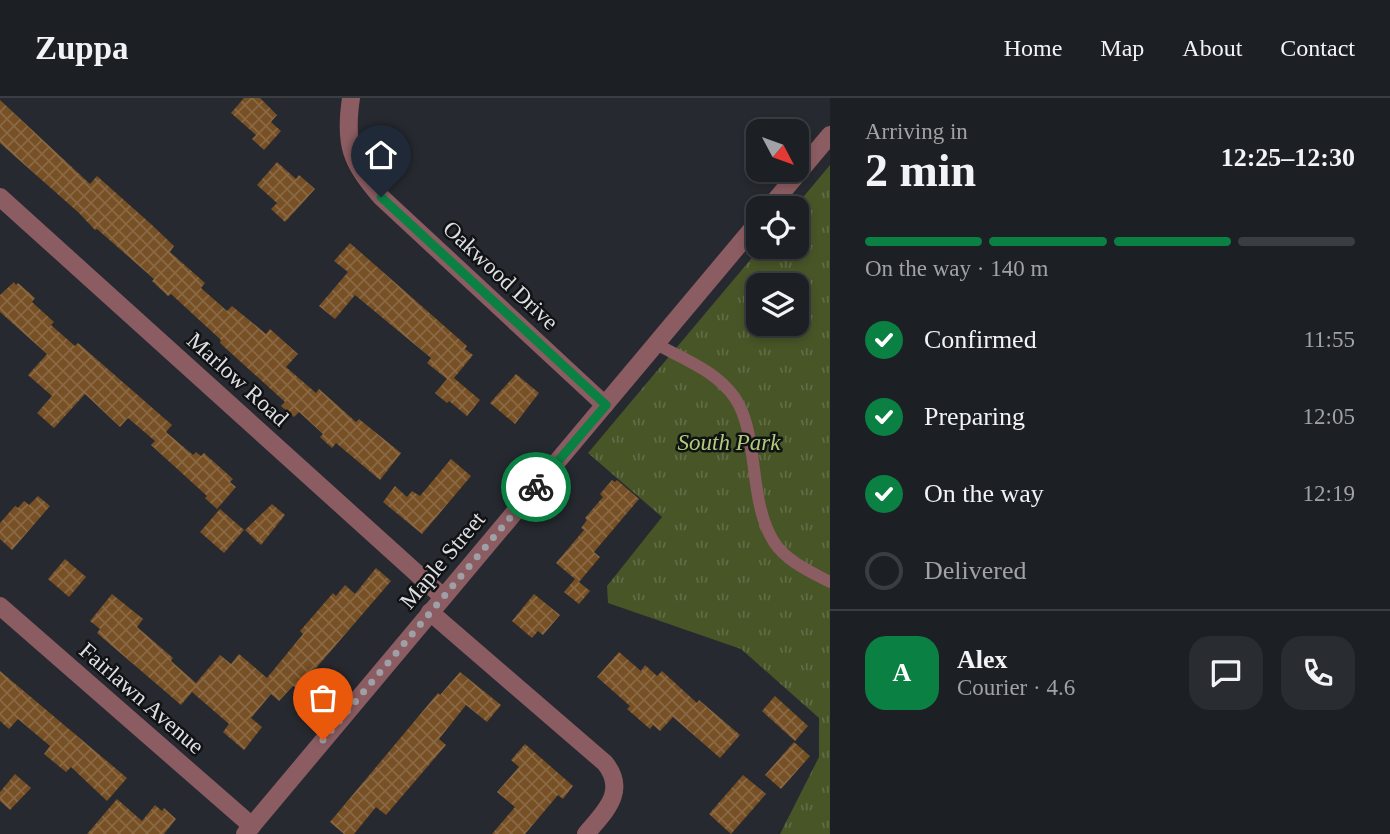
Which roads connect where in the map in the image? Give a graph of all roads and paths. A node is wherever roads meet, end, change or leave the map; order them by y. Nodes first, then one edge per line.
1 (351, 98) edge
2 (830, 135) edge
3 (779, 196) edge
4 (0, 197) edge
5 (746, 236) edge
6 (656, 344) junction
7 (606, 405) junction
8 (830, 582) edge
9 (443, 597) junction
10 (0, 607) edge
11 (430, 612) junction
12 (248, 830) edge
13 (586, 834) edge

1 - 7 street, Oakwood Drive
2 - 3 street
4 - 9 street, Marlow Road
5 - 6 street, Maple Street
6 - 7 street, Maple Street
6 - 8 lane
7 - 9 street, Maple Street
9 - 11 street, Maple Street
10 - 12 street, Fairlawn Avenue
11 - 12 street, Maple Street
11 - 13 street

